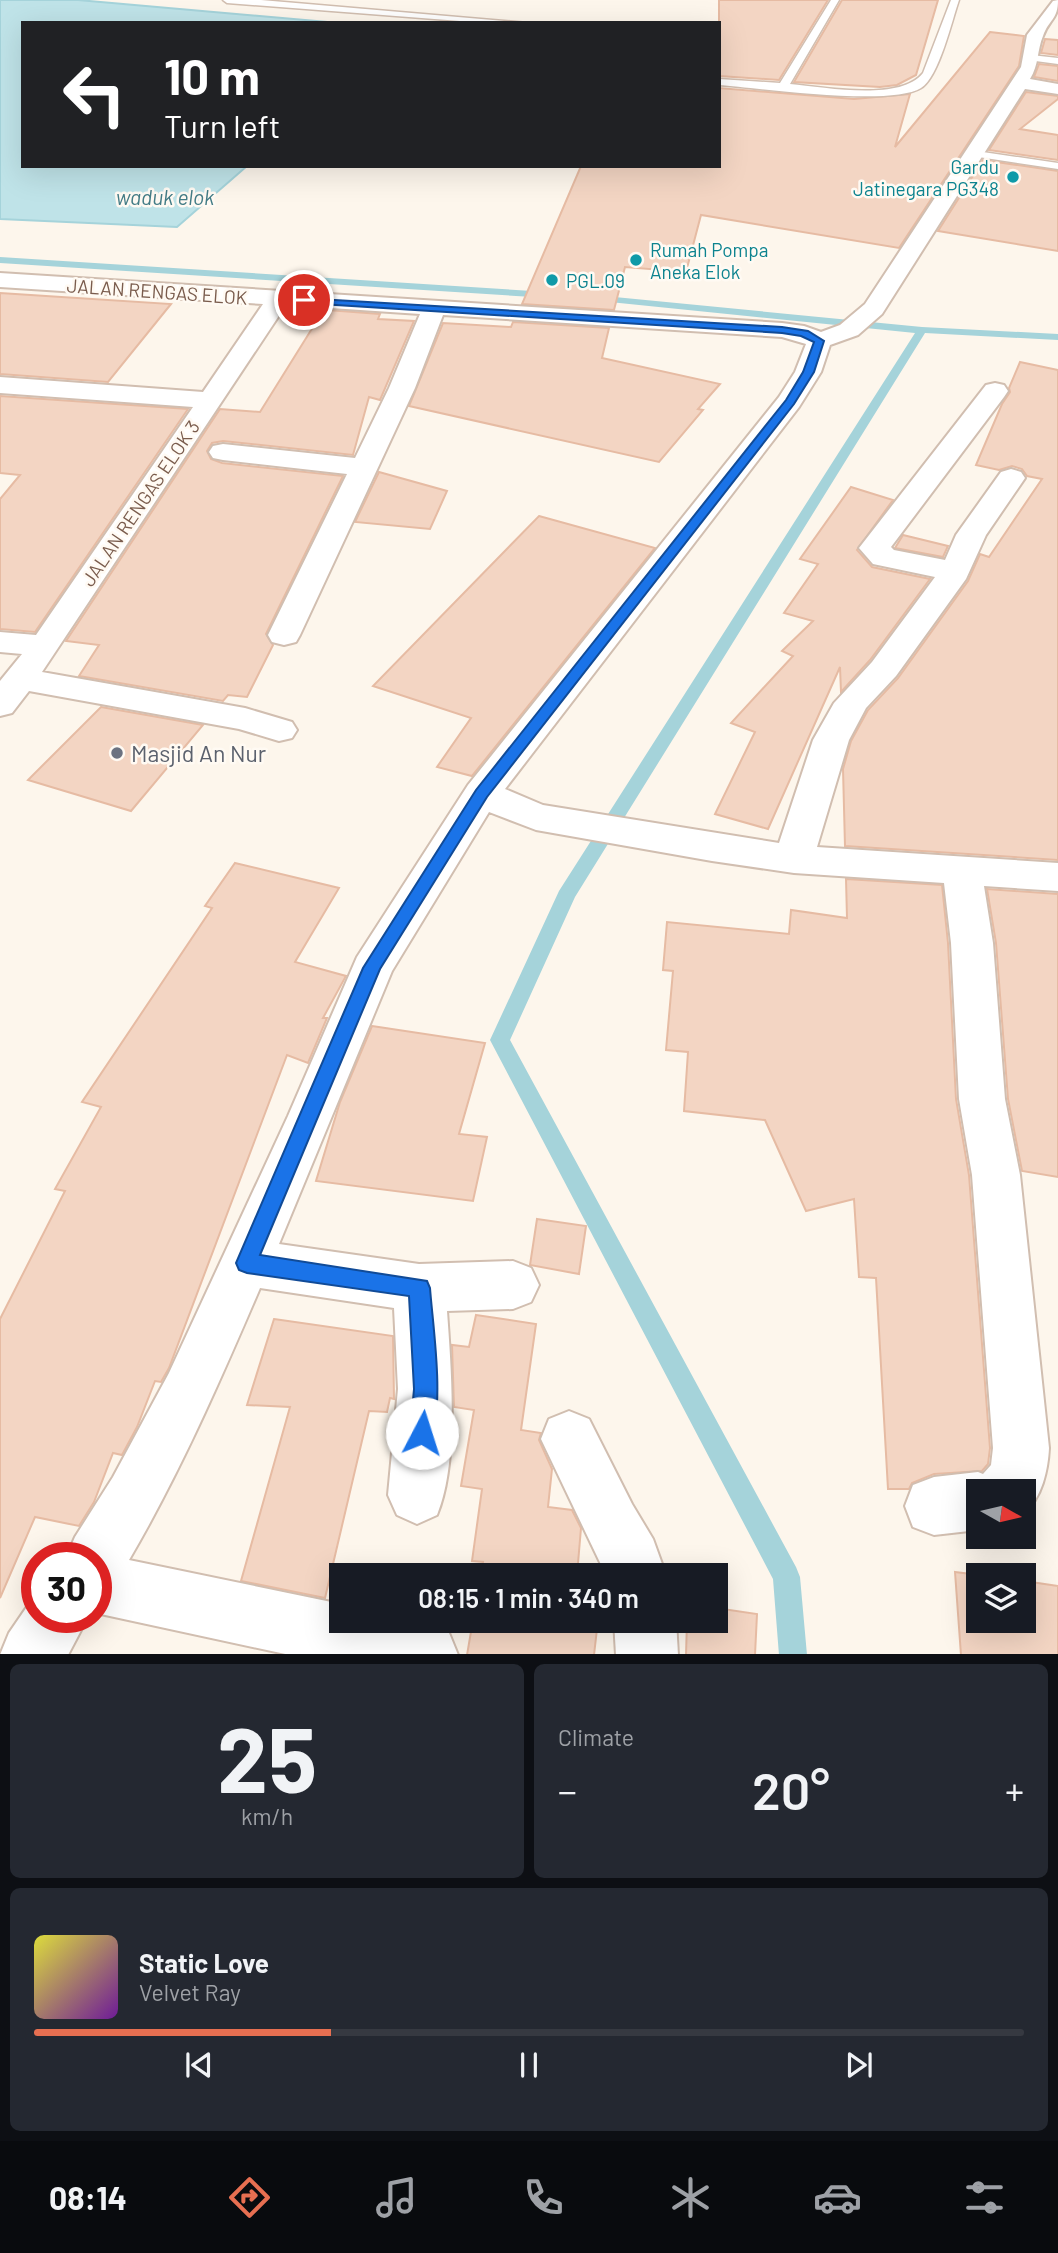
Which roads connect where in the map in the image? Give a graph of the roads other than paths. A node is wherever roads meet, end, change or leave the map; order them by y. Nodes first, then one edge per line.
1 (227, 0) edge
2 (835, 0) edge
3 (955, 0) edge
4 (1058, 4) edge
5 (498, 21) edge
6 (1031, 58) junction
7 (1058, 61) edge
8 (721, 82) edge
9 (1020, 83) junction
10 (783, 87) junction
11 (1058, 89) edge
12 (976, 154) junction
13 (1058, 166) edge
14 (0, 280) edge
15 (278, 299) junction
16 (434, 309) junction
17 (834, 335) junction
18 (0, 385) edge
19 (995, 391) dead end
20 (209, 400) junction
21 (223, 453) dead end
22 (362, 467) junction
23 (1011, 478) dead end
24 (956, 572) junction
25 (284, 635) dead end
26 (0, 642) edge
27 (45, 646) junction
28 (10, 692) edge
29 (279, 730) dead end
30 (481, 794) junction
31 (794, 859) junction
32 (962, 872) junction
33 (1058, 877) edge
34 (247, 1263) junction
35 (513, 1285) dead end
36 (419, 1288) junction
37 (569, 1439) dead end
38 (1014, 1479) edge
39 (416, 1495) dead end
40 (105, 1542) edge
41 (633, 1563) edge
42 (112, 1586) edge
43 (46, 1633) edge
44 (646, 1633) edge
45 (31, 1654) edge
46 (427, 1654) edge
47 (647, 1654) edge

1 - 5 lane
2 - 10 lane
3 - 10 lane
4 - 6 street
6 - 7 lane
6 - 9 street
8 - 10 lane
9 - 11 street
9 - 12 street
12 - 13 lane
12 - 17 street
14 - 15 street, JALAN RENGAS ELOK
15 - 16 street, JALAN RENGAS ELOK
15 - 20 street, JALAN RENGAS ELOK 3
16 - 17 street, JALAN RENGAS ELOK
16 - 22 street
17 - 30 street
18 - 20 street
19 - 24 street
20 - 27 street, JALAN RENGAS ELOK 3
21 - 22 street
22 - 25 street
23 - 24 street
24 - 31 street
26 - 27 street
27 - 28 street, JALAN RENGAS ELOK 3
28 - 29 street
30 - 31 street
30 - 34 street
31 - 32 street
32 - 33 street
32 - 38 street
34 - 36 street
34 - 40 street
35 - 36 street
36 - 39 street
37 - 41 street
42 - 46 street
43 - 45 street
44 - 47 street

